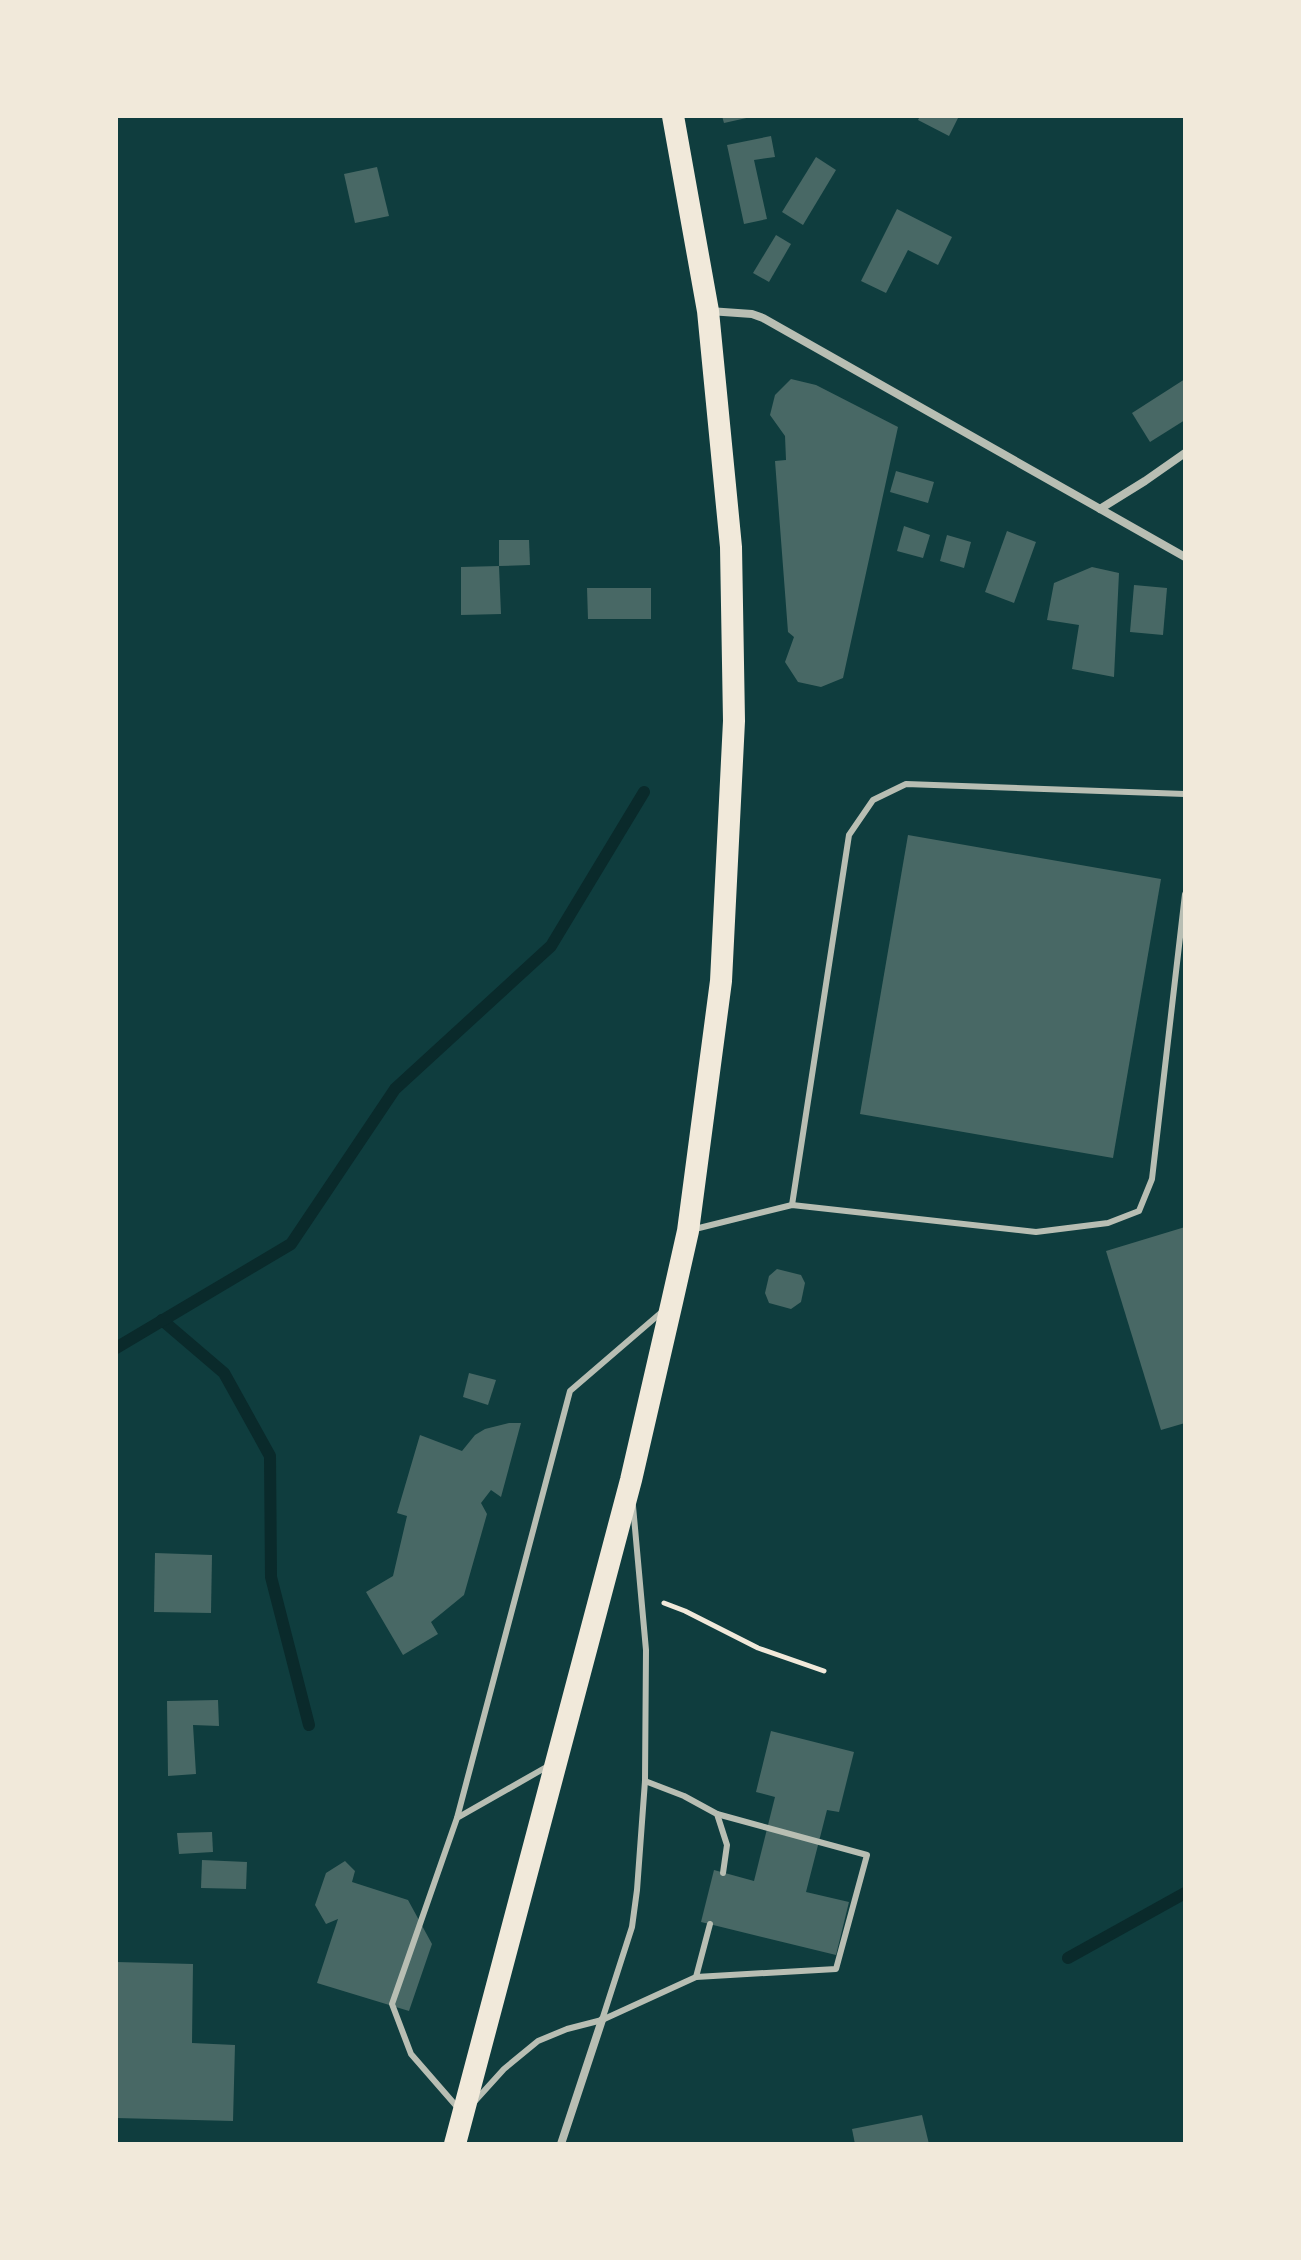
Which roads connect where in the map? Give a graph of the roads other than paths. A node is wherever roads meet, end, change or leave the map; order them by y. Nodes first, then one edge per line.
1 (673, 116) edge
2 (708, 311) junction
3 (1185, 453) edge
4 (1100, 509) junction
5 (1185, 557) edge
6 (1185, 794) edge
7 (1185, 894) edge
8 (792, 1205) junction
9 (688, 1231) junction
10 (672, 1302) junction
11 (631, 1480) junction
12 (558, 1761) junction
13 (645, 1781) junction
14 (717, 1814) junction
15 (457, 1818) junction
16 (723, 1873) dead end
17 (710, 1924) dead end
18 (696, 1977) junction
19 (602, 2020) junction
20 (464, 2115) junction
21 (455, 2144) edge
22 (561, 2144) edge

1 - 2 highway
2 - 4 street
2 - 9 highway
3 - 4 street
4 - 5 street
6 - 8 lane
7 - 8 lane
8 - 9 lane
9 - 10 highway
10 - 11 highway
10 - 15 lane
11 - 12 highway
11 - 13 lane
12 - 15 lane
12 - 20 highway
13 - 14 lane
13 - 19 lane
14 - 16 lane
14 - 18 lane
15 - 20 lane
17 - 18 lane
18 - 19 lane
19 - 20 lane
19 - 22 street
20 - 21 highway

